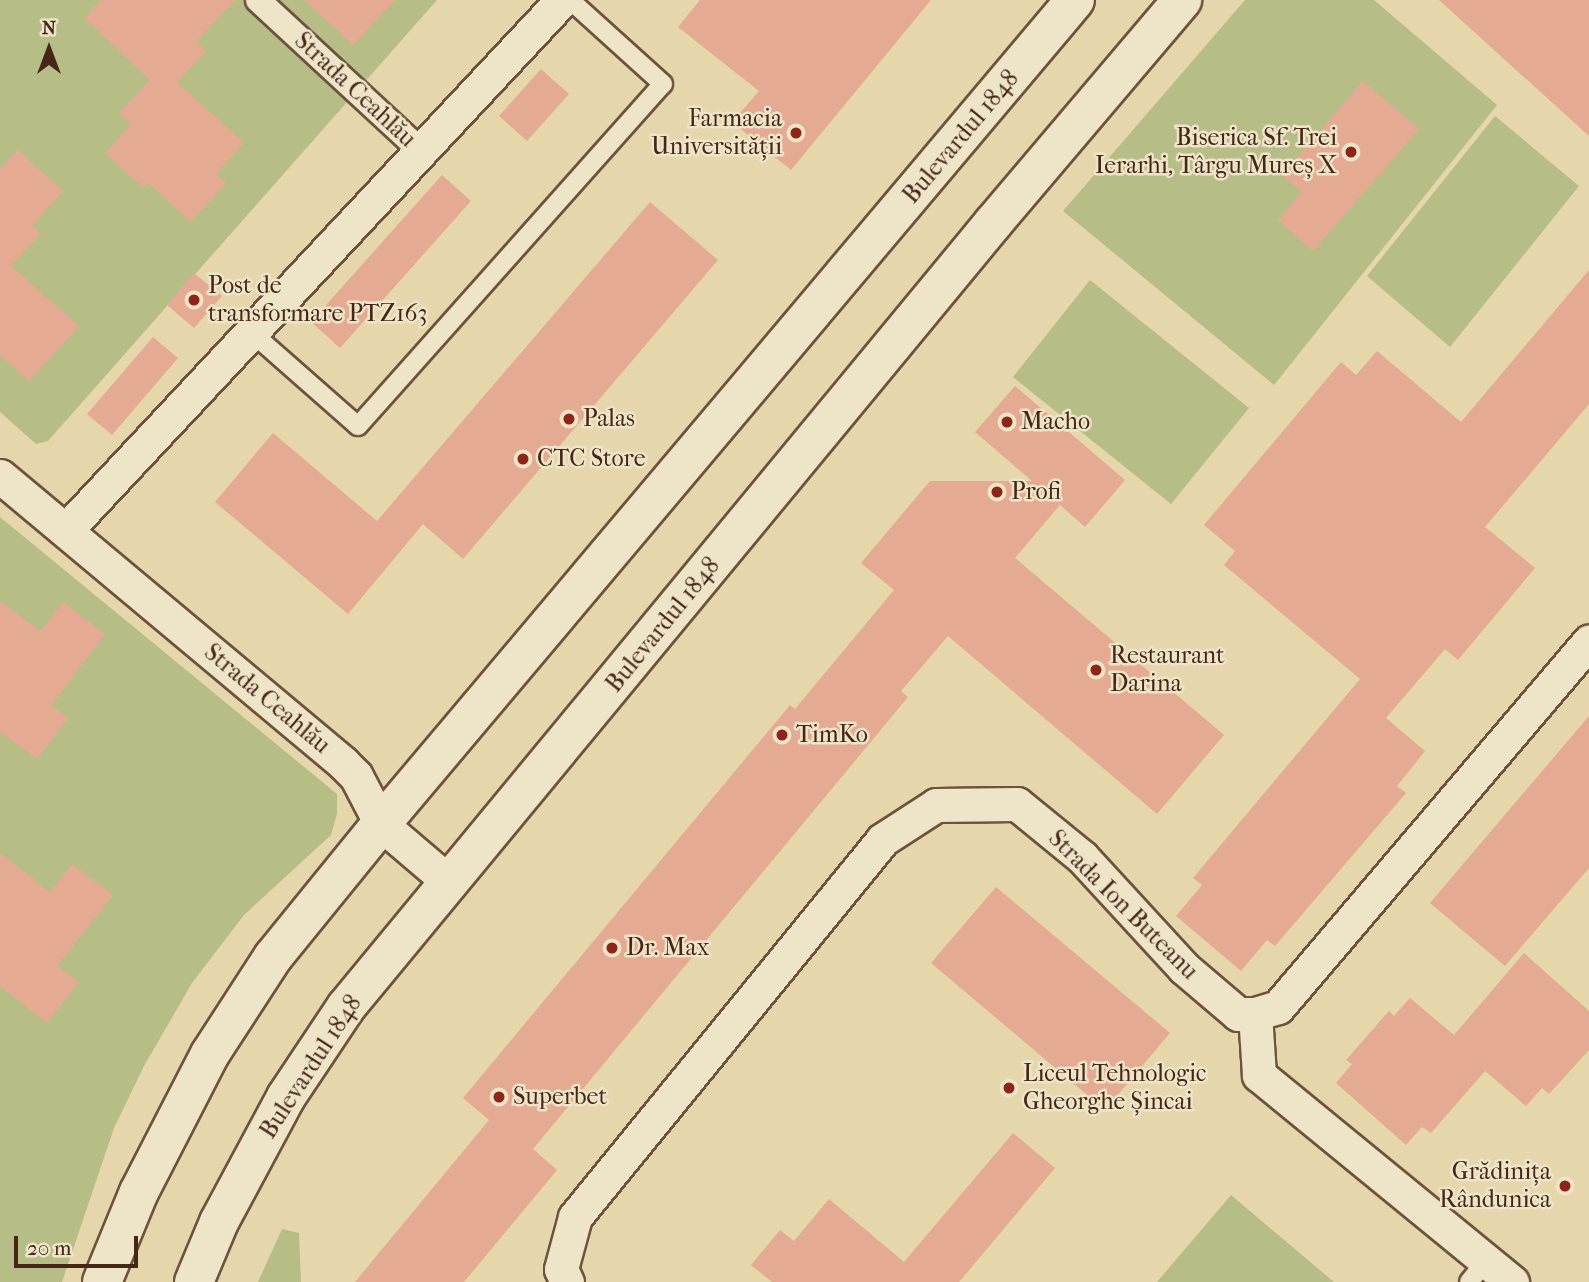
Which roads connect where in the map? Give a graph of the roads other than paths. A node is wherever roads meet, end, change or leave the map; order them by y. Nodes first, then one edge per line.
1 (258, 0) edge
2 (562, 0) edge
3 (570, 0) edge
4 (1075, 0) edge
5 (1182, 0) edge
6 (421, 151) junction
7 (251, 332) junction
8 (0, 476) edge
9 (66, 529) junction
10 (1589, 642) edge
11 (381, 824) junction
12 (449, 883) junction
13 (1255, 1014) junction
14 (1478, 1272) edge
15 (102, 1282) edge
16 (194, 1282) edge
17 (567, 1282) edge
18 (1512, 1282) edge

1 - 6 street, Strada Ceahlău
2 - 6 street, Strada Ceahlău
3 - 7 lane
4 - 11 street, Bulevardul 1848
5 - 12 street, Bulevardul 1848
6 - 7 street, Strada Ceahlău
7 - 9 street, Strada Ceahlău
8 - 9 street, Strada Ceahlău
9 - 11 street, Strada Ceahlău
10 - 13 street
11 - 12 street, Strada Ceahlău
11 - 15 street, Bulevardul 1848
12 - 16 street, Bulevardul 1848
13 - 14 street
13 - 17 street, Strada Ion Buteanu
14 - 18 street

